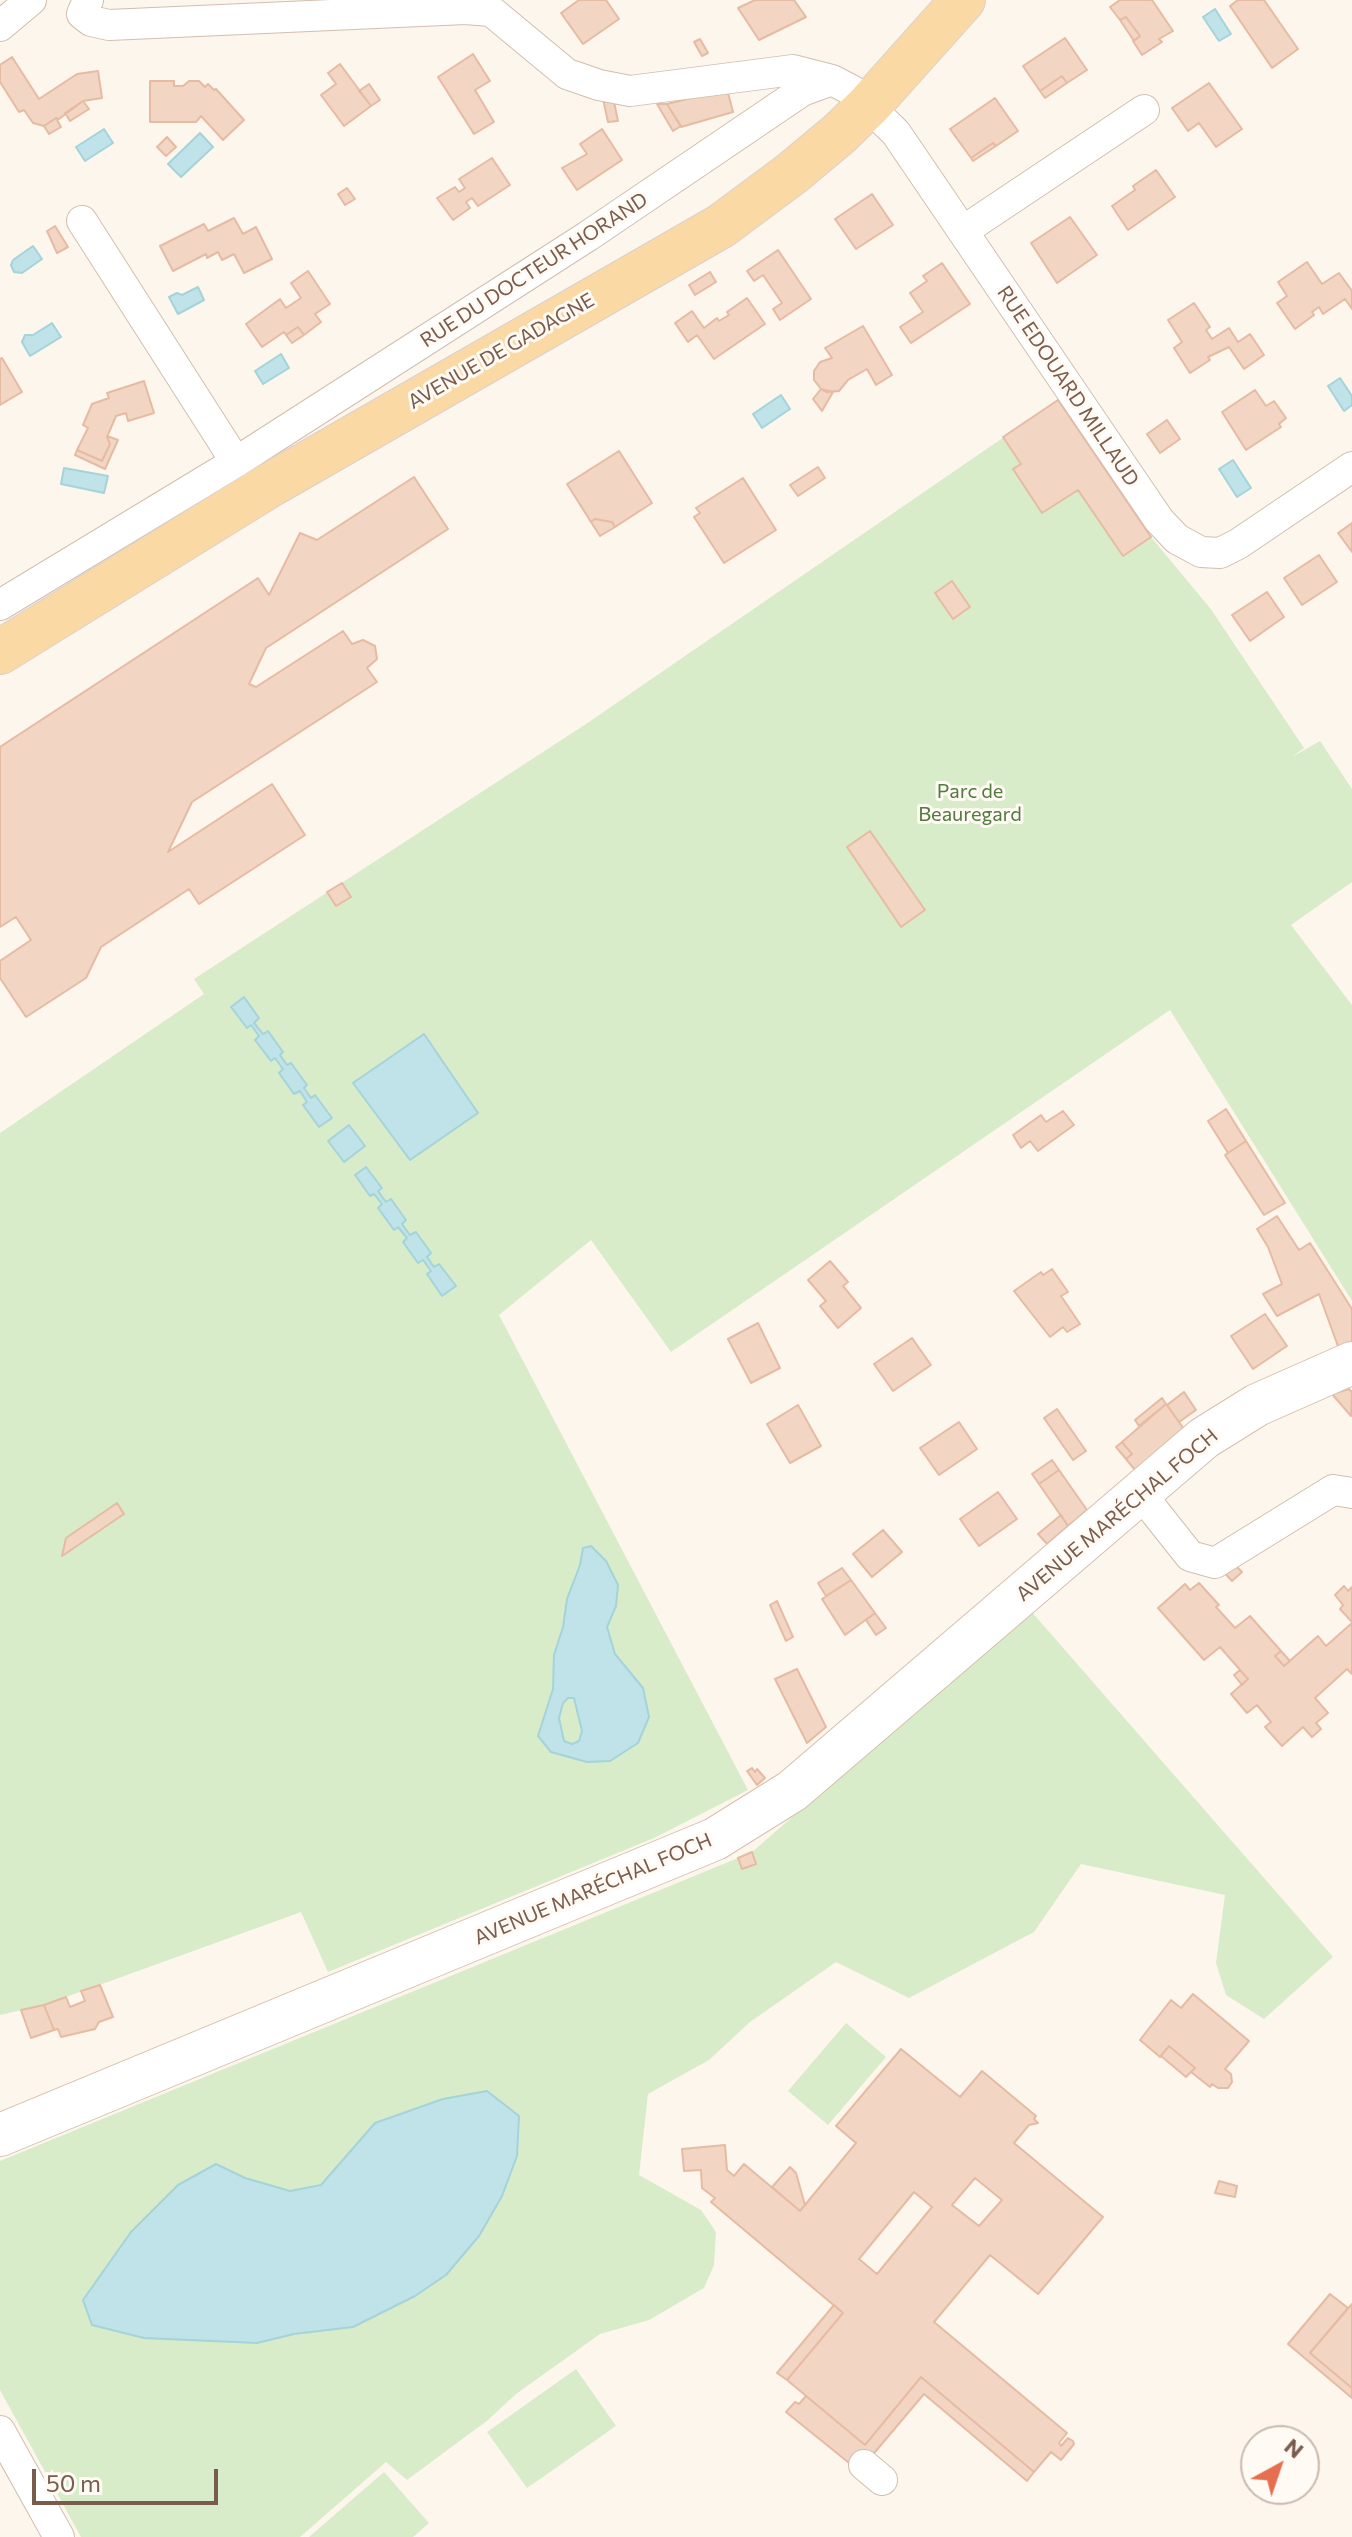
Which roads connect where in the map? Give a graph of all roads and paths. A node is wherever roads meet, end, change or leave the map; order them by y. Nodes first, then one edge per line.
1 (31, 0) edge
2 (88, 0) edge
3 (963, 0) edge
4 (0, 26) edge
5 (832, 80) junction
6 (869, 105) junction
7 (1144, 110) dead end
8 (82, 221) dead end
9 (963, 231) junction
10 (236, 462) junction
11 (1352, 467) edge
12 (0, 605) edge
13 (0, 652) edge
14 (1352, 1363) edge
15 (1140, 1493) junction
16 (1352, 1493) edge
17 (0, 2135) edge
18 (0, 2431) edge
19 (59, 2537) edge

1 - 4 street
2 - 5 street, RUE EDOUARD MILLAUD
3 - 6 main road, AVENUE DE GADAGNE
5 - 6 street, RUE EDOUARD MILLAUD
5 - 10 street, RUE DU DOCTEUR HORAND
6 - 9 street, RUE EDOUARD MILLAUD
6 - 13 main road, AVENUE DE GADAGNE
7 - 9 street
8 - 10 street
9 - 11 street, RUE EDOUARD MILLAUD
10 - 12 street, RUE DU DOCTEUR HORAND
14 - 15 main road, AVENUE MARÉCHAL FOCH
15 - 16 street
15 - 17 main road, AVENUE MARÉCHAL FOCH
18 - 19 street

